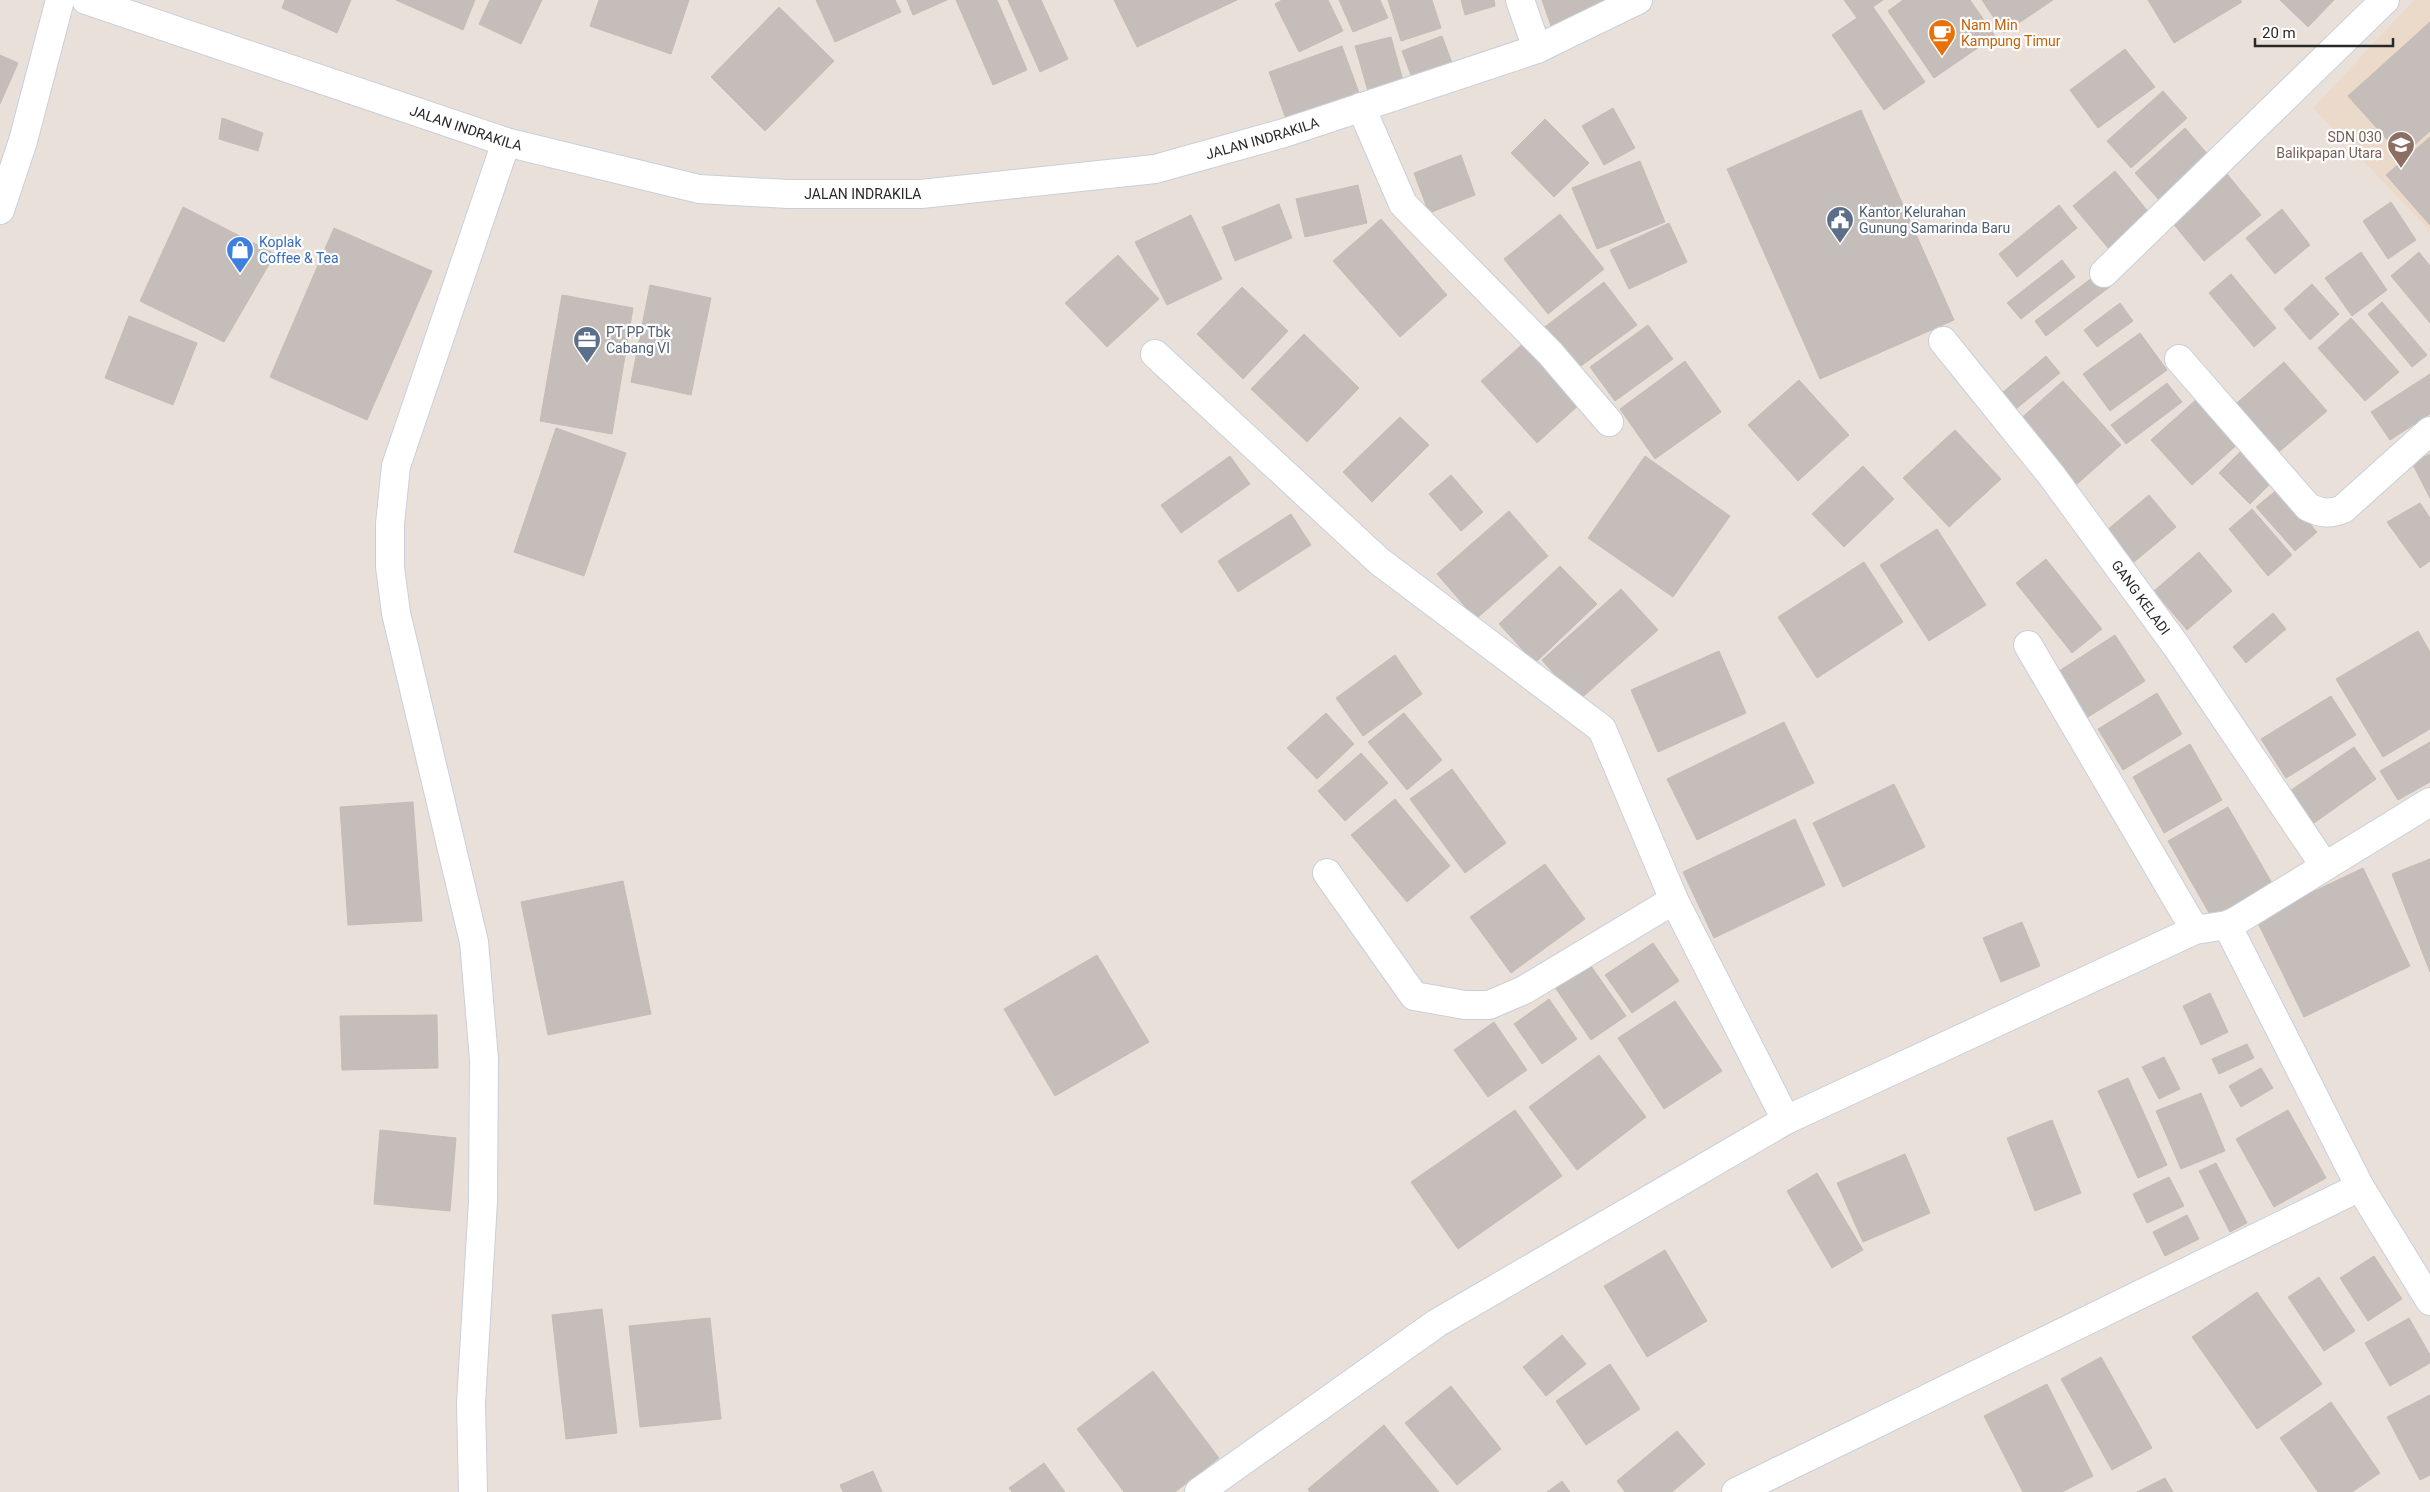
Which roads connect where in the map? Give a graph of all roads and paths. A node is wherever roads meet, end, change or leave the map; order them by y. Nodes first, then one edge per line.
1 (60, 0) edge
2 (86, 0) edge
3 (1520, 0) edge
4 (1638, 0) edge
5 (2385, 0) edge
6 (1537, 49) junction
7 (1361, 107) junction
8 (506, 142) junction
9 (0, 210) edge
10 (2104, 273) dead end
11 (1943, 341) dead end
12 (1155, 354) dead end
13 (2179, 359) dead end
14 (1609, 422) dead end
15 (2430, 432) edge
16 (2028, 644) dead end
17 (2430, 802) edge
18 (2324, 865) junction
19 (1327, 873) dead end
20 (1674, 900) junction
21 (2227, 925) junction
22 (2194, 930) junction
23 (1786, 1120) junction
24 (2360, 1187) junction
25 (2430, 1301) edge
26 (473, 1492) edge
27 (1199, 1492) edge
28 (1736, 1492) edge

1 - 9 street
2 - 8 street, JALAN INDRAKILA
3 - 6 street
4 - 6 street, JALAN INDRAKILA
5 - 10 street
6 - 7 street, JALAN INDRAKILA
7 - 8 street, JALAN INDRAKILA
7 - 14 street
8 - 26 street
11 - 18 street, GANG KELADI
12 - 20 street
13 - 15 street
16 - 22 street
17 - 18 street
18 - 21 street
19 - 20 street
20 - 23 street
21 - 22 street
21 - 24 street
22 - 23 street
23 - 27 street
24 - 25 street
24 - 28 street

